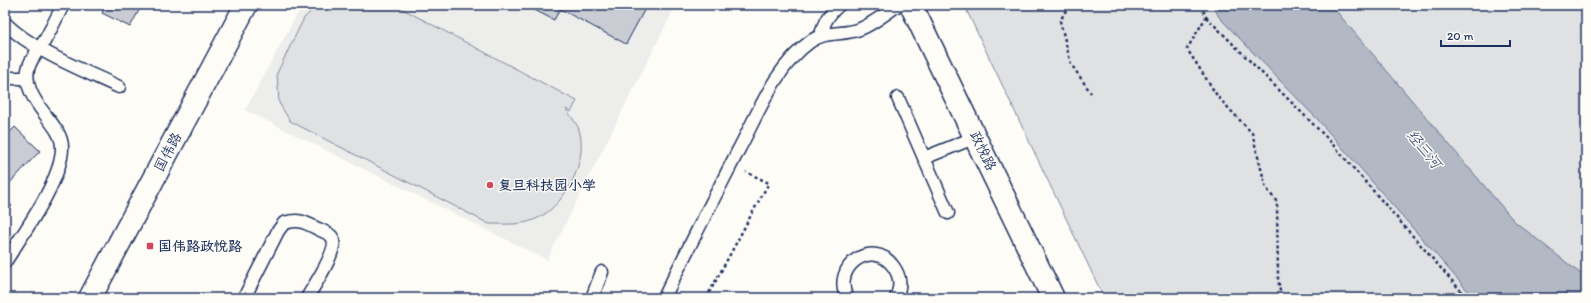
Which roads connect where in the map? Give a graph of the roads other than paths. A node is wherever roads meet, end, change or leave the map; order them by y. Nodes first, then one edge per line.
1 (63, 5) edge
2 (246, 5) edge
3 (839, 5) edge
4 (898, 5) edge
5 (911, 5) edge
6 (5, 23) edge
7 (822, 34) junction
8 (39, 48) junction
9 (27, 78) junction
10 (5, 80) edge
11 (119, 87) dead end
12 (898, 98) dead end
13 (976, 137) junction
14 (924, 158) junction
15 (948, 213) dead end
16 (5, 262) edge
17 (602, 272) dead end
18 (90, 298) edge
19 (244, 298) edge
20 (307, 298) edge
21 (592, 298) edge
22 (664, 298) edge
23 (847, 298) edge
24 (896, 298) edge
25 (1053, 298) edge

1 - 8 lane
2 - 18 street, 国伟路
3 - 7 lane
4 - 7 lane
5 - 13 street, 政悦路
6 - 8 lane
7 - 22 lane
8 - 9 lane
8 - 11 lane
9 - 10 lane
9 - 16 lane
12 - 14 lane
13 - 14 lane
13 - 25 street, 政悦路
14 - 15 lane
17 - 21 lane
19 - 20 lane
23 - 24 lane

